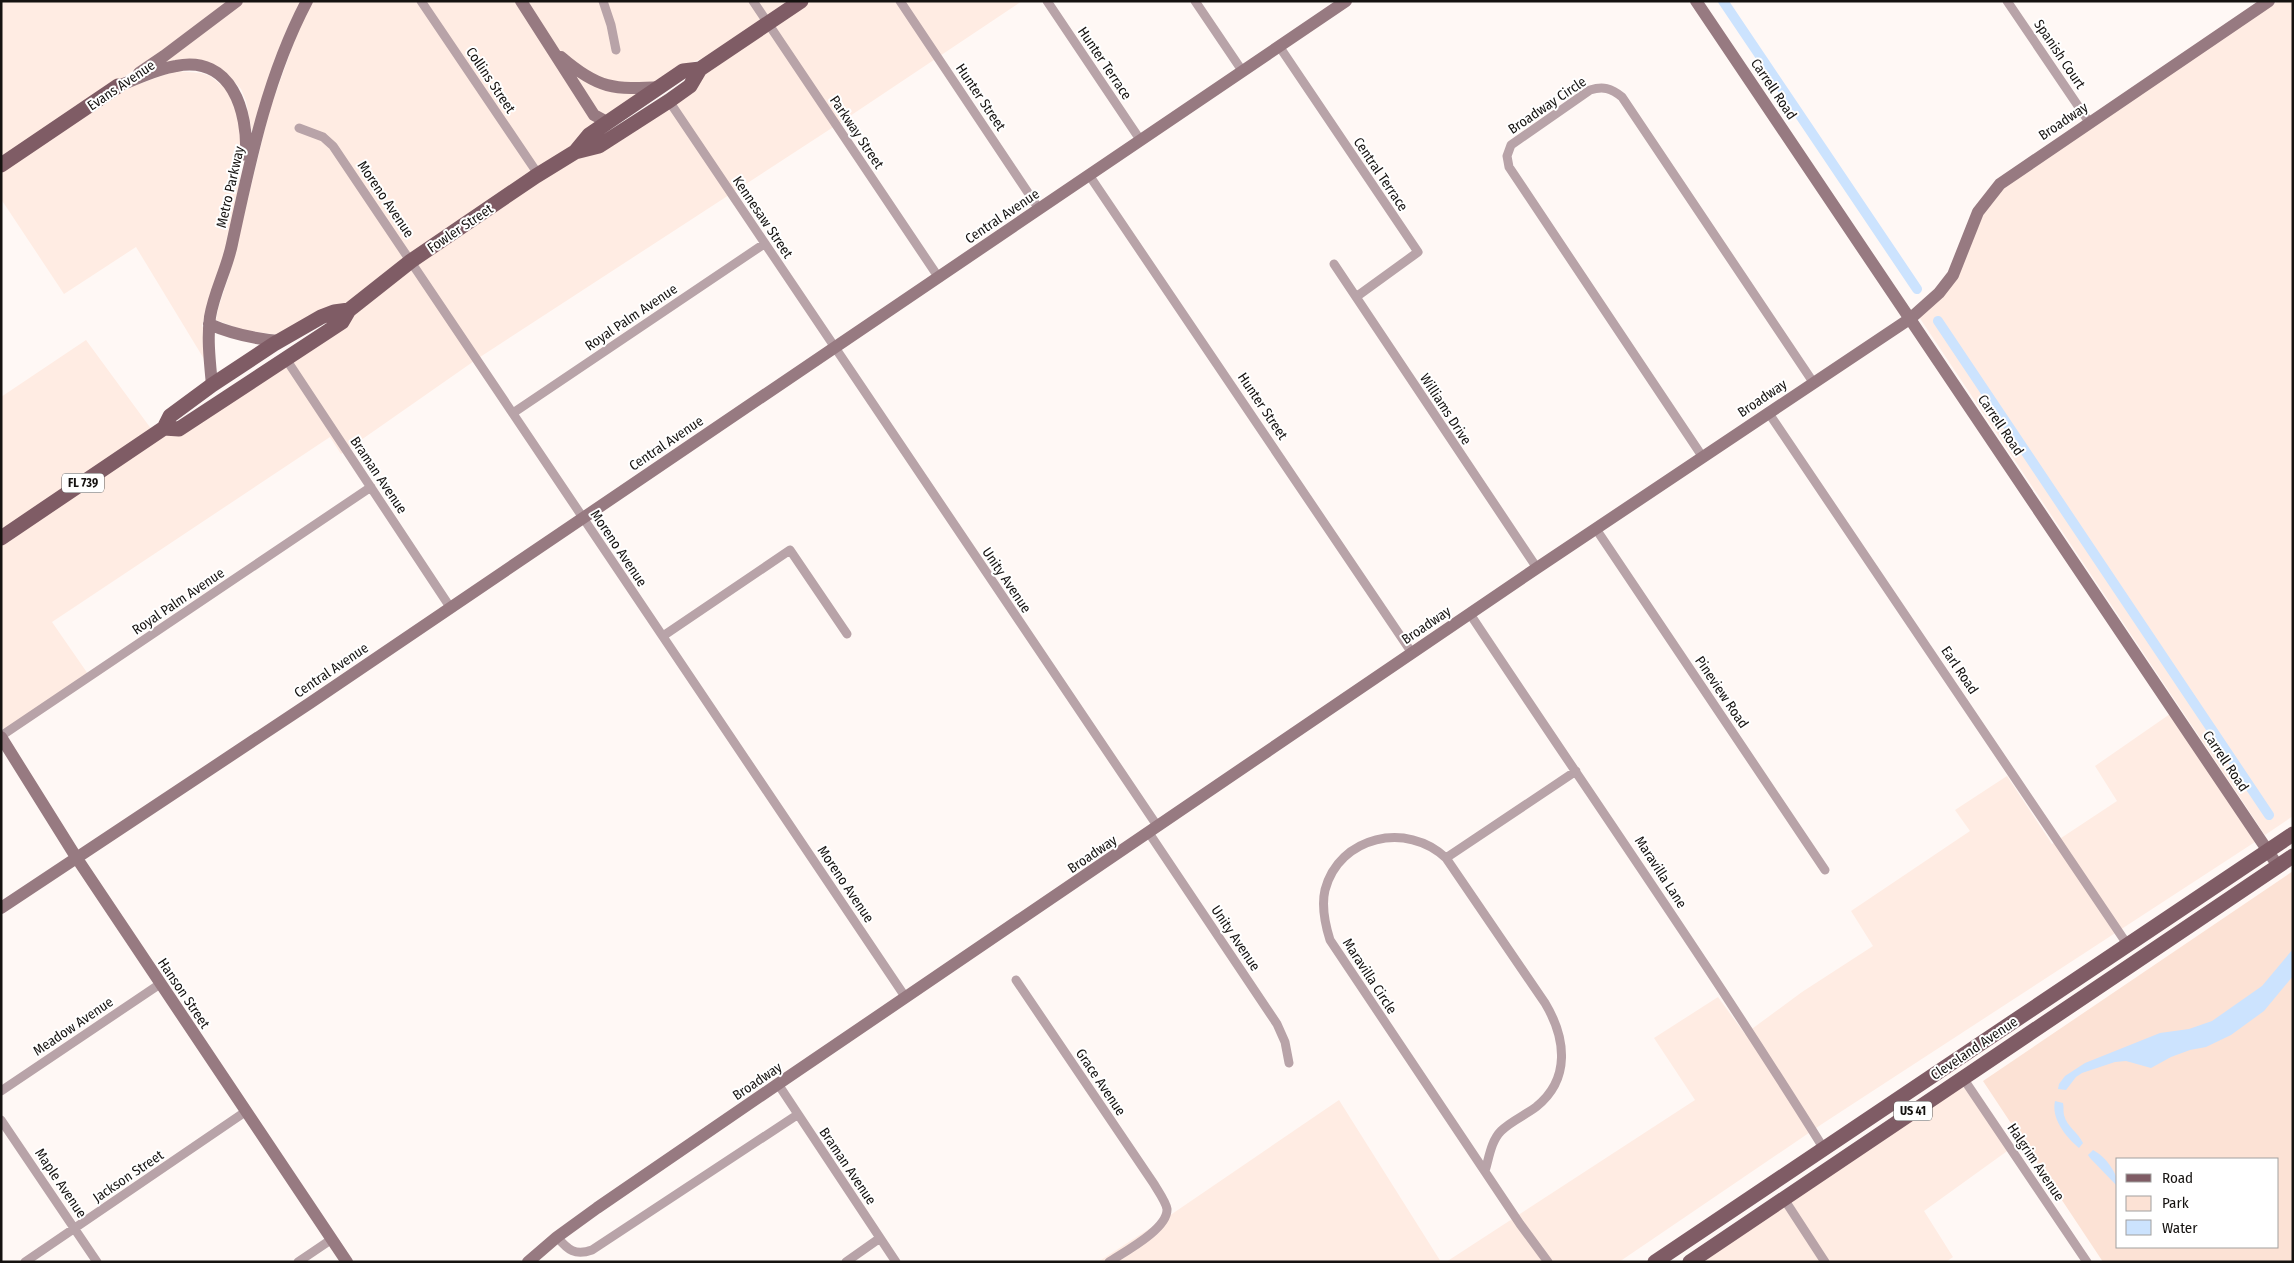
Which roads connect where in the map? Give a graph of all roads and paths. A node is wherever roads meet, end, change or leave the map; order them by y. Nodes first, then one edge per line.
1 (237, 1) edge
2 (307, 1) edge
3 (421, 1) edge
4 (521, 1) edge
5 (603, 1) edge
6 (752, 1) edge
7 (802, 1) edge
8 (900, 1) edge
9 (1047, 1) edge
10 (1195, 1) edge
11 (1696, 1) edge
12 (2007, 1) edge
13 (2269, 1) edge
14 (1342, 2) edge
15 (768, 24) junction
16 (1279, 46) junction
17 (550, 47) junction
18 (616, 50) dead end
19 (700, 69) junction
20 (1243, 72) junction
21 (118, 86) junction
22 (661, 87) junction
23 (669, 101) junction
24 (607, 122) junction
25 (2089, 122) junction
26 (299, 128) dead end
27 (620, 133) junction
28 (1141, 141) junction
29 (575, 152) junction
30 (1, 165) edge
31 (538, 174) junction
32 (1090, 175) junction
33 (245, 180) junction
34 (1039, 209) junction
35 (764, 244) junction
36 (411, 262) junction
37 (1334, 264) dead end
38 (939, 278) junction
39 (1356, 296) junction
40 (341, 311) junction
41 (1911, 318) junction
42 (209, 324) junction
43 (280, 341) junction
44 (834, 348) junction
45 (286, 360) junction
46 (1813, 382) junction
47 (212, 385) junction
48 (1768, 412) junction
49 (513, 413) junction
50 (200, 415) junction
51 (164, 428) junction
52 (1702, 456) junction
53 (370, 487) junction
54 (582, 517) junction
55 (1596, 529) junction
56 (1, 538) edge
57 (1537, 568) junction
58 (450, 606) junction
59 (1470, 614) junction
60 (847, 634) dead end
61 (663, 636) junction
62 (1412, 653) junction
63 (1, 736) edge
64 (1576, 771) junction
65 (1154, 830) junction
66 (2293, 834) edge
67 (2268, 850) junction
68 (2293, 856) edge
69 (76, 857) junction
70 (1446, 858) junction
71 (2278, 866) junction
72 (1825, 870) dead end
73 (1, 908) edge
74 (2127, 944) junction
75 (1016, 980) dead end
76 (160, 984) junction
77 (906, 998) junction
78 (1989, 1038) junction
79 (1289, 1063) dead end
80 (1963, 1078) junction
81 (778, 1084) junction
82 (1, 1091) edge
83 (245, 1112) junction
84 (797, 1115) junction
85 (1, 1120) edge
86 (1824, 1149) junction
87 (1485, 1171) junction
88 (1798, 1189) junction
89 (1784, 1198) junction
90 (74, 1228) junction
91 (557, 1236) junction
92 (880, 1238) junction
93 (332, 1240) junction
94 (25, 1262) edge
95 (98, 1262) edge
96 (298, 1262) edge
97 (348, 1262) edge
98 (528, 1262) edge
99 (846, 1262) edge
100 (896, 1262) edge
101 (1110, 1262) edge
102 (1548, 1262) edge
103 (1655, 1262) edge
104 (1690, 1262) edge
105 (1825, 1262) edge
106 (2087, 1262) edge

1 - 21 street, Evans Avenue
2 - 33 street, Metro Parkway
3 - 31 street, Collins Street
4 - 17 street
5 - 18 street
6 - 15 street, Parkway Street
7 - 15 main road, Fowler Street
8 - 34 street, Hunter Street
9 - 28 street, Hunter Terrace
10 - 20 street
11 - 41 street, Carrell Road
12 - 25 street, Spanish Court
13 - 25 street, Broadway
14 - 16 street, Central Avenue
15 - 19 main road, Fowler Street
15 - 38 street, Parkway Street
16 - 20 street, Central Avenue
16 - 39 street, Central Terrace
17 - 22 street
17 - 24 street
19 - 22 main road, Fowler Street
19 - 23 main road, Fowler Street
20 - 28 street, Central Avenue
21 - 30 main road, Evans Avenue
21 - 33 street
22 - 24 main road, Fowler Street
23 - 27 main road, Fowler Street
23 - 35 street, Kennesaw Street
24 - 27 main road
24 - 29 main road, Fowler Street
25 - 41 street, Broadway
26 - 36 street, Moreno Avenue
27 - 29 main road, Fowler Street
28 - 32 street, Central Avenue
29 - 31 main road, Fowler Street
31 - 36 main road, Fowler Street
32 - 34 street, Central Avenue
32 - 62 street, Hunter Street
33 - 42 street, Metro Parkway
34 - 38 street, Central Avenue
35 - 44 street, Kennesaw Street
35 - 49 street, Royal Palm Avenue
36 - 40 main road, Fowler Street
36 - 49 street, Moreno Avenue
37 - 39 street, Williams Drive
38 - 44 street, Central Avenue
39 - 57 street, Williams Drive
40 - 43 main road, Fowler Street
40 - 45 main road, Fowler Street
41 - 46 street, Broadway
41 - 67 street, Carrell Road
42 - 43 street
42 - 47 street, Metro Parkway
43 - 47 main road, Fowler Street
44 - 54 street, Central Avenue
44 - 65 street, Unity Avenue
45 - 50 main road, Fowler Street
45 - 53 street, Braman Avenue
46 - 48 street, Broadway
46 - 52 street, Broadway Circle
47 - 50 main road
47 - 51 main road, Fowler Street
48 - 52 street, Broadway
48 - 74 street, Earl Road
49 - 54 street, Moreno Avenue
50 - 51 main road, Fowler Street / FL 739
51 - 56 main road, Fowler Street / FL 739
52 - 55 street, Broadway
53 - 58 street, Braman Avenue
53 - 63 street, Royal Palm Avenue
54 - 58 street, Central Avenue
54 - 61 street, Moreno Avenue
55 - 57 street, Broadway
55 - 72 street, Pineview Road
57 - 59 street, Broadway
58 - 69 street, Central Avenue
59 - 62 street, Broadway
59 - 64 street, Maravilla Lane
60 - 61 street
61 - 77 street, Moreno Avenue
62 - 65 street, Broadway
63 - 69 street, Hanson Street
64 - 70 street
64 - 86 street, Maravilla Lane
65 - 77 street, Broadway
65 - 79 street, Unity Avenue
66 - 67 main road, Cleveland Avenue / US 41
67 - 71 street, Carrell Road
67 - 74 main road, Cleveland Avenue / US 41
68 - 71 main road, Cleveland Avenue / US 41
69 - 73 street, Central Avenue
69 - 76 street, Hanson Street
70 - 87 street, Maravilla Circle
70 - 87 street, Maravilla Circle
71 - 80 main road, Cleveland Avenue / US 41
74 - 78 main road, Cleveland Avenue / US 41
75 - 101 street, Grace Avenue
76 - 82 street, Meadow Avenue
76 - 83 street, Hanson Street
77 - 81 street, Broadway
78 - 80 main road
78 - 86 main road, Cleveland Avenue / US 41
80 - 88 main road, Cleveland Avenue / US 41
80 - 106 street, Halgrim Avenue
81 - 84 street, Braman Avenue
81 - 91 street, Broadway
83 - 90 street, Jackson Street
83 - 93 street, Hanson Street
84 - 91 street
84 - 92 street, Braman Avenue
85 - 90 street, Maple Avenue
86 - 88 main road
86 - 103 main road, Cleveland Avenue / US 41
87 - 102 street, Maravilla Circle
88 - 89 main road, Cleveland Avenue / US 41
89 - 104 main road, Cleveland Avenue / US 41
89 - 105 street
90 - 94 street, Jackson Street
90 - 95 street, Maple Avenue
91 - 98 street, Broadway
92 - 99 street
92 - 100 street, Braman Avenue
93 - 96 street
93 - 97 street, Hanson Street

